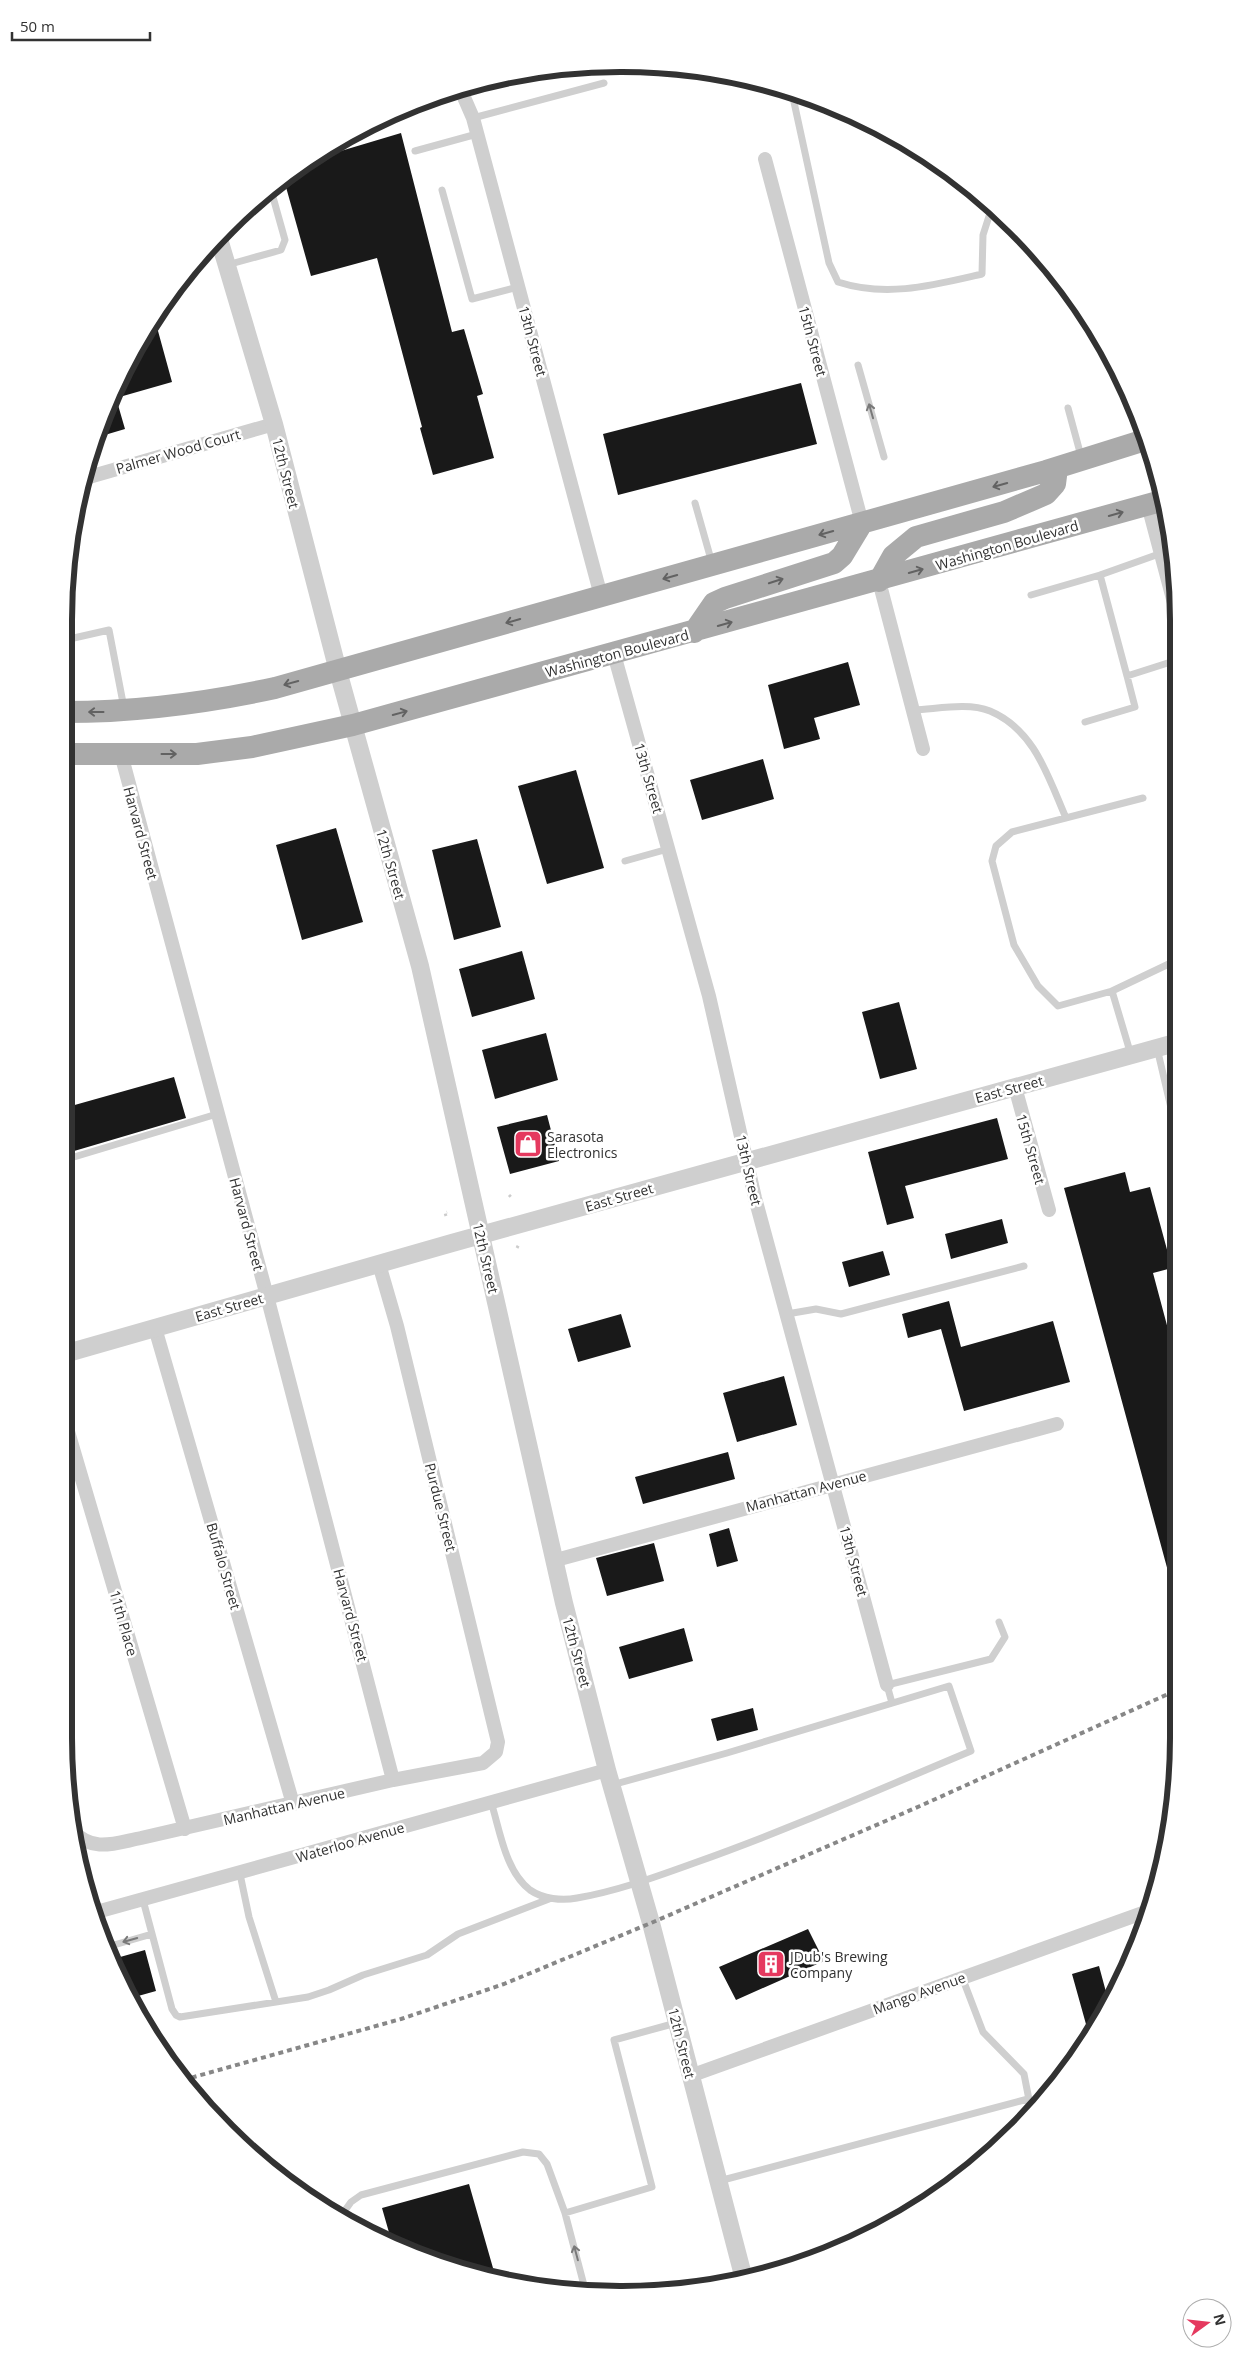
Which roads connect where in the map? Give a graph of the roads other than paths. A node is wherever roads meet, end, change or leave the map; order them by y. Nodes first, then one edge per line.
1 (604, 83) dead end
2 (463, 96) edge
3 (794, 101) edge
4 (473, 118) junction
5 (477, 134) junction
6 (415, 151) dead end
7 (765, 159) dead end
8 (442, 190) dead end
9 (273, 197) edge
10 (989, 215) edge
11 (221, 246) edge
12 (227, 265) junction
13 (518, 287) junction
14 (858, 364) dead end
15 (1068, 408) dead end
16 (274, 424) junction
17 (1139, 442) edge
18 (884, 457) dead end
19 (1082, 460) junction
20 (1057, 468) junction
21 (92, 476) edge
22 (695, 503) dead end
23 (1154, 503) edge
24 (862, 523) junction
25 (1162, 534) edge
26 (1165, 552) edge
27 (712, 565) junction
28 (1100, 575) junction
29 (879, 581) junction
30 (1031, 595) dead end
31 (601, 596) junction
32 (694, 632) junction
33 (72, 638) edge
34 (614, 654) junction
35 (1170, 662) edge
36 (338, 671) junction
37 (1127, 676) junction
38 (124, 710) junction
39 (914, 710) junction
40 (72, 712) edge
41 (1085, 722) dead end
42 (353, 726) junction
43 (923, 749) dead end
44 (72, 754) edge
45 (121, 754) junction
46 (1143, 798) dead end
47 (1066, 818) junction
48 (668, 849) junction
49 (625, 861) dead end
50 (1170, 963) edge
51 (1112, 991) junction
52 (1170, 1044) edge
53 (1157, 1048) junction
54 (1131, 1055) junction
55 (1015, 1087) junction
56 (1170, 1103) edge
57 (217, 1114) junction
58 (72, 1158) edge
59 (746, 1161) junction
60 (1049, 1210) dead end
61 (480, 1235) junction
62 (379, 1264) junction
63 (1024, 1266) dead end
64 (267, 1296) junction
65 (787, 1314) junction
66 (155, 1328) junction
67 (72, 1352) edge
68 (1057, 1424) dead end
69 (72, 1445) edge
70 (834, 1484) junction
71 (556, 1560) junction
72 (999, 1622) dead end
73 (887, 1686) junction
74 (892, 1703) junction
75 (496, 1752) joint
76 (609, 1777) junction
77 (393, 1780) junction
78 (491, 1802) junction
79 (293, 1804) junction
80 (185, 1829) junction
81 (82, 1840) edge
82 (240, 1874) junction
83 (640, 1882) junction
84 (549, 1899) junction
85 (143, 1900) junction
86 (102, 1912) edge
87 (1140, 1914) edge
88 (152, 1934) junction
89 (113, 1945) edge
90 (962, 1977) junction
91 (276, 2002) junction
92 (677, 2023) junction
93 (690, 2076) junction
94 (1028, 2099) junction
95 (1029, 2103) edge
96 (718, 2182) junction
97 (345, 2211) edge
98 (565, 2213) junction
99 (742, 2272) edge
100 (584, 2284) edge

1 - 4 lane
2 - 4 street, 13th Street
3 - 10 lane
4 - 5 street, 13th Street
5 - 6 lane
5 - 13 street, 13th Street
7 - 24 street, 15th Street
8 - 13 lane
9 - 12 lane
11 - 12 street, 12th Street
12 - 16 street, 12th Street
13 - 31 street, 13th Street
18 -> 14 lane
15 - 19 lane
16 - 21 street, Palmer Wood Court
16 - 36 street, 12th Street
17 - 19 main road
19 - 20 main road
20 -> 24 main road
20 - 29 main road
22 - 27 lane
23 - 25 street
29 -> 23 main road, Washington Boulevard
24 -> 27 main road
32 -> 24 main road
26 - 28 lane
27 -> 31 main road
28 - 30 lane
28 - 37 lane
32 -> 29 main road, Washington Boulevard
29 - 39 street
31 -> 36 main road
32 - 34 main road, Washington Boulevard
33 - 38 lane
42 -> 34 main road, Washington Boulevard
34 - 48 street, 13th Street
35 - 37 lane
36 -> 38 main road
36 - 42 street, 12th Street
37 - 41 lane
38 -> 40 main road
39 - 43 street
39 - 47 lane
45 -> 42 main road, Washington Boulevard
42 - 61 street, 12th Street
44 - 45 main road, Washington Boulevard
45 - 57 street, Harvard Street
46 - 47 lane
47 - 51 lane
48 - 49 lane
48 - 59 street, 13th Street
50 - 51 lane
51 - 54 lane
52 - 53 street, East Street
53 - 54 street, East Street
53 - 56 lane
54 - 55 street, East Street
55 - 59 street, East Street
55 - 60 street, 15th Street
57 - 58 lane
57 - 64 street, Harvard Street
59 - 61 street, East Street
59 - 65 street, 13th Street
61 - 62 street, East Street
61 - 71 street, 12th Street
62 - 64 street, East Street
62 - 75 street, Purdue Street
63 - 65 lane
64 - 66 street, East Street
64 - 77 street, Harvard Street
65 - 70 street, 13th Street
66 - 67 street, East Street
66 - 79 street, Buffalo Street
68 - 70 street, Manhattan Avenue
69 - 80 street, 11th Place
70 - 71 street, Manhattan Avenue
70 - 73 street, 13th Street
71 - 76 street, 12th Street
72 - 73 lane
73 - 74 lane
74 - 76 lane
74 - 83 lane
75 - 77 street, Manhattan Avenue
76 - 78 street, Waterloo Avenue
76 - 83 street, 12th Street
77 - 79 street, Manhattan Avenue
78 - 82 street, Waterloo Avenue
78 - 84 lane
79 - 80 street, Manhattan Avenue
80 - 81 street, Manhattan Avenue
82 - 85 street, Waterloo Avenue
82 - 91 lane
83 - 84 lane
83 - 92 street, 12th Street
84 - 91 lane
85 - 86 street, Waterloo Avenue
85 - 88 lane
87 - 90 street, Mango Avenue
88 -> 89 lane
88 - 91 lane
90 - 93 street, Mango Avenue
90 - 94 lane
92 - 93 street, 12th Street
92 - 98 lane
93 - 96 street, 12th Street
94 - 95 lane
94 - 96 lane
96 - 99 street, 12th Street
97 - 98 lane
100 -> 98 lane

